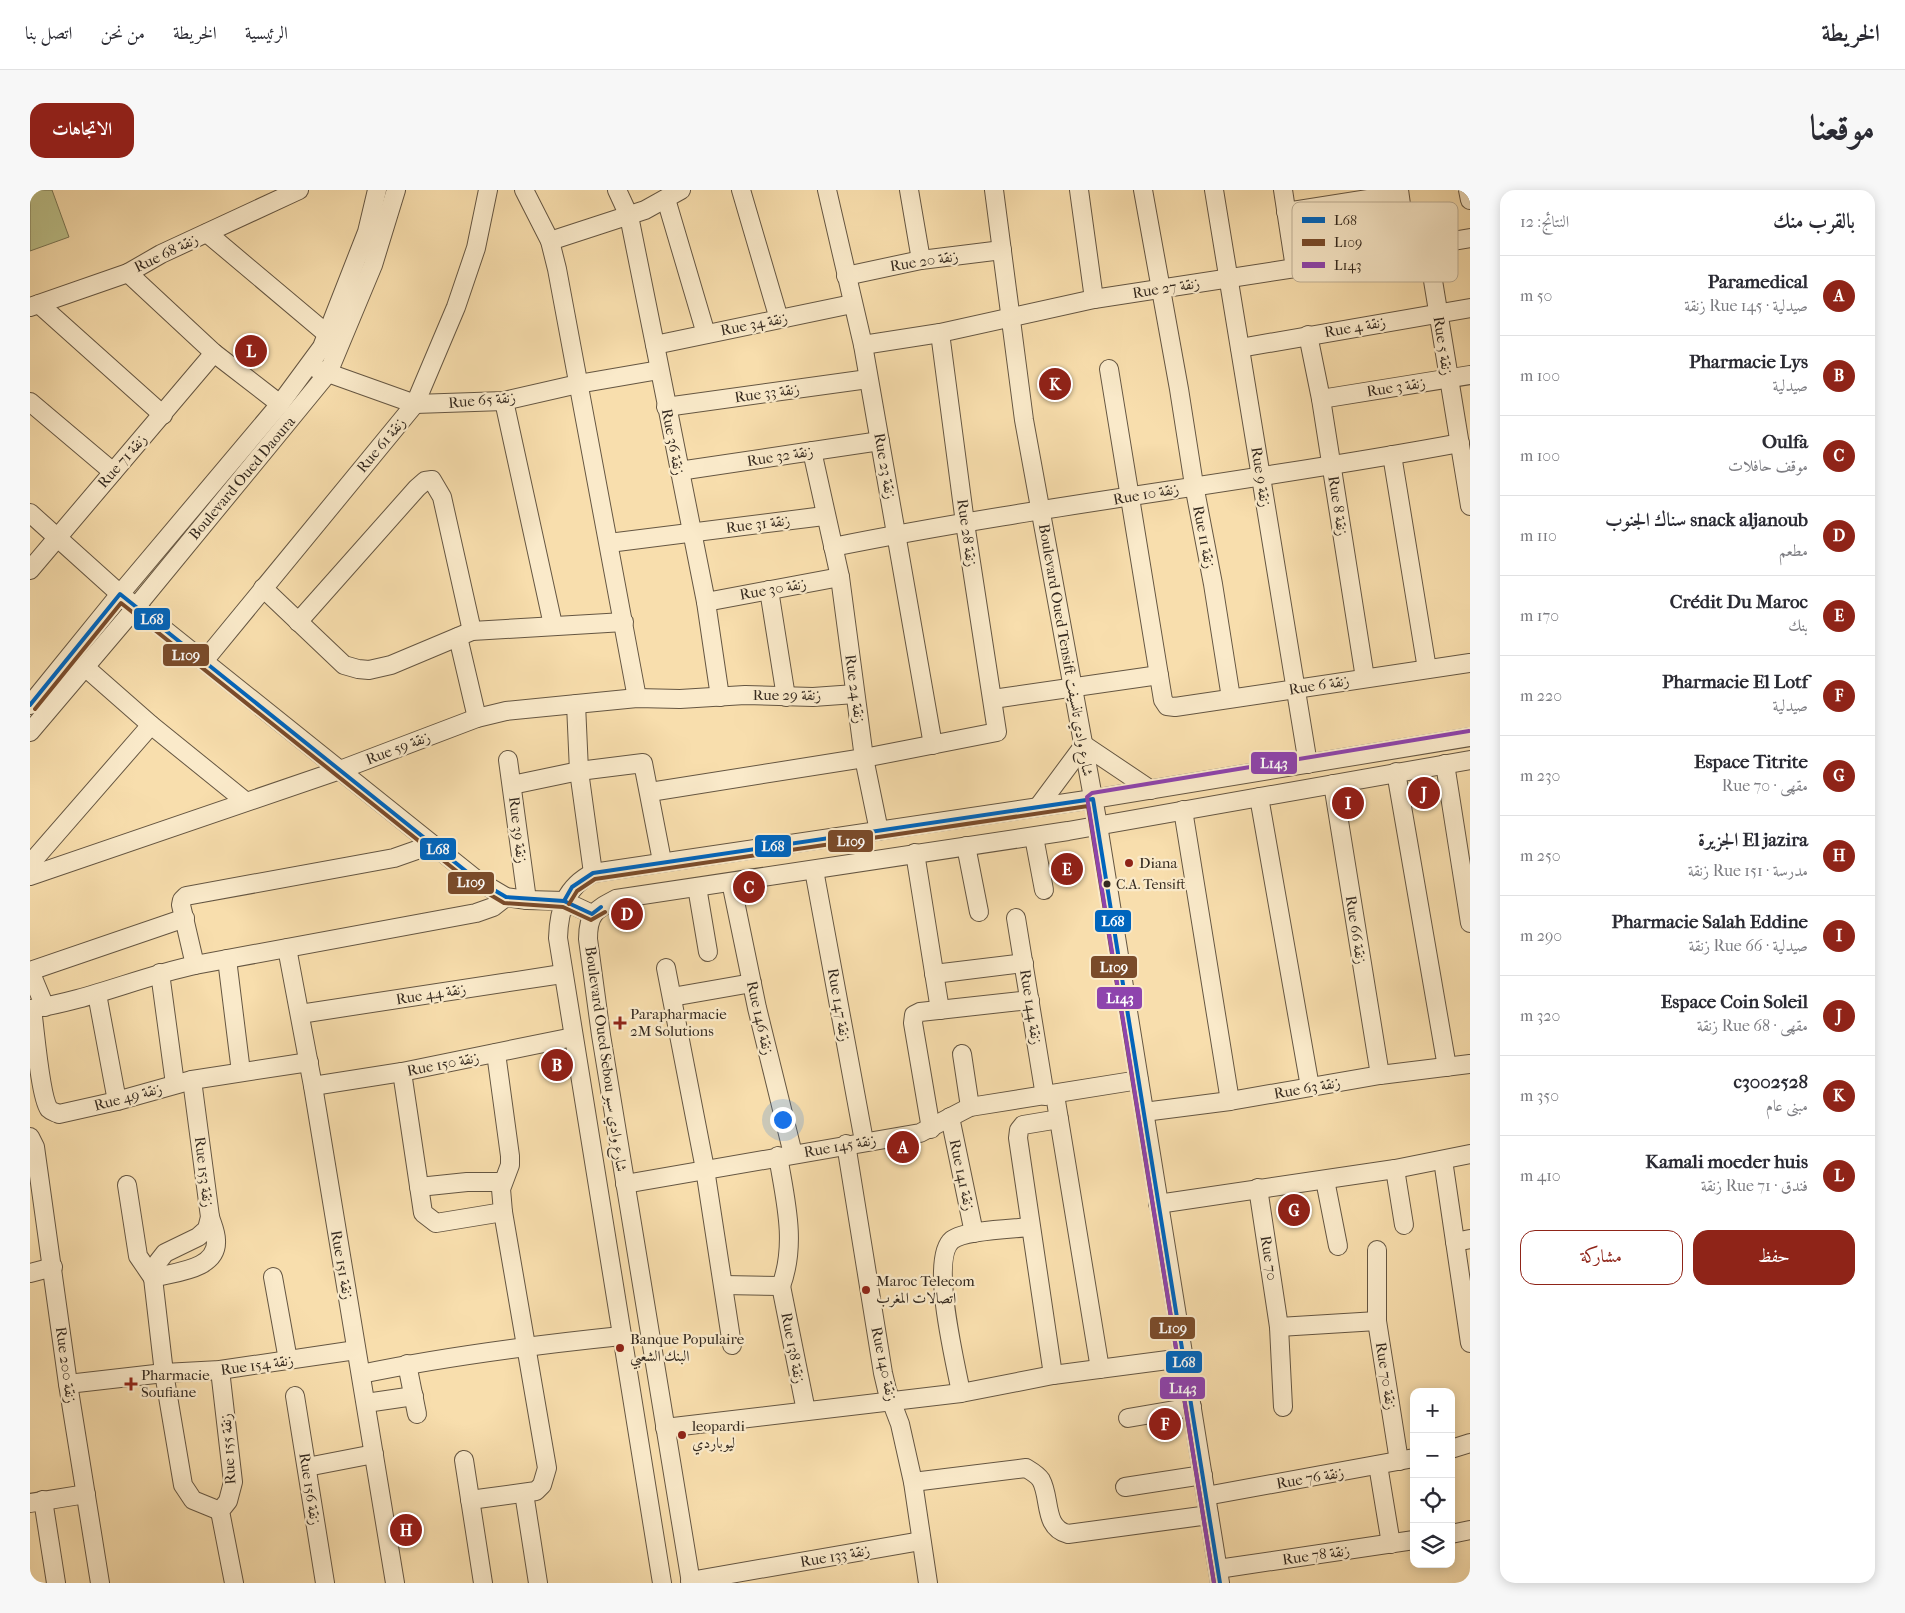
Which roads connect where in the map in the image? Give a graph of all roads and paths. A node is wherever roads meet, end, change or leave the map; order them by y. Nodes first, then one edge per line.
1 (299, 190) edge
2 (377, 190) edge
3 (396, 190) edge
4 (488, 190) edge
5 (524, 190) edge
6 (618, 190) edge
7 (741, 190) edge
8 (827, 190) edge
9 (909, 190) edge
10 (994, 190) edge
11 (1079, 190) edge
12 (1143, 190) edge
13 (1214, 190) edge
14 (1283, 190) edge
15 (1468, 190) edge
16 (1399, 192) edge
17 (674, 194) edge
18 (1470, 200) edge
19 (1342, 202) edge
20 (1292, 211) edge
21 (1286, 212) junction
22 (629, 216) junction
23 (207, 233) junction
24 (550, 241) junction
25 (1292, 249) edge
26 (1002, 250) junction
27 (921, 260) junction
28 (1292, 268) edge
29 (128, 272) junction
30 (846, 276) junction
31 (1228, 278) junction
32 (1433, 282) edge
33 (1162, 288) junction
34 (1094, 299) junction
35 (852, 304) junction
36 (34, 306) edge
37 (1470, 308) edge
38 (1438, 312) junction
39 (1011, 317) junction
40 (779, 319) junction
41 (940, 333) junction
42 (328, 334) junction
43 (706, 334) junction
44 (1308, 335) junction
45 (655, 345) junction
46 (862, 345) junction
47 (1240, 348) junction
48 (214, 352) junction
49 (308, 367) junction
50 (1109, 369) dead end
51 (659, 370) junction
52 (328, 373) junction
53 (1470, 375) edge
54 (868, 379) junction
55 (1449, 379) junction
56 (578, 384) junction
57 (1321, 400) junction
58 (504, 401) junction
59 (30, 402) edge
60 (280, 404) junction
61 (415, 404) junction
62 (666, 407) junction
63 (163, 415) junction
64 (880, 441) junction
65 (1460, 443) junction
66 (812, 451) junction
67 (1392, 456) junction
68 (1331, 464) junction
69 (679, 471) junction
70 (113, 472) junction
71 (1260, 477) junction
72 (1194, 485) junction
73 (1129, 497) junction
74 (1470, 506) edge
75 (1040, 511) junction
76 (30, 514) edge
77 (824, 516) junction
78 (964, 523) junction
79 (692, 532) junction
80 (897, 534) junction
81 (57, 536) junction
82 (609, 543) junction
83 (833, 547) junction
84 (30, 570) edge
85 (840, 577) junction
86 (263, 588) junction
87 (769, 590) junction
88 (120, 594) junction
89 (706, 602) junction
90 (136, 607) junction
91 (298, 622) junction
92 (624, 622) junction
93 (552, 625) junction
94 (465, 634) junction
95 (204, 661) junction
96 (1470, 663) edge
97 (85, 668) junction
98 (1427, 669) junction
99 (1159, 675) junction
100 (1365, 678) junction
101 (1073, 689) junction
102 (1296, 689) junction
103 (855, 694) junction
104 (720, 697) junction
105 (786, 697) junction
106 (637, 698) junction
107 (1231, 698) junction
108 (993, 700) junction
109 (576, 704) junction
110 (30, 705) edge
111 (477, 718) junction
112 (151, 725) junction
113 (30, 732) edge
114 (1470, 737) edge
115 (933, 745) junction
116 (1084, 745) junction
117 (864, 758) junction
118 (508, 760) dead end
119 (1470, 760) edge
120 (1308, 764) junction
121 (1445, 764) junction
122 (340, 770) junction
123 (579, 771) junction
124 (1396, 772) junction
125 (1333, 784) junction
126 (512, 786) junction
127 (1151, 790) junction
128 (650, 792) junction
129 (1259, 797) junction
130 (1093, 799) junction
131 (245, 801) junction
132 (1038, 807) junction
133 (1183, 810) junction
134 (1098, 825) junction
135 (879, 831) junction
136 (1034, 836) junction
137 (431, 844) junction
138 (966, 846) junction
139 (915, 853) junction
140 (662, 862) junction
141 (30, 864) edge
142 (814, 870) junction
143 (594, 873) junction
144 (30, 876) edge
145 (731, 882) junction
146 (697, 887) junction
147 (1467, 887) edge
148 (1044, 890) dead end
149 (506, 897) junction
150 (527, 900) junction
151 (564, 901) junction
152 (979, 912) dead end
153 (592, 914) junction
154 (185, 918) junction
155 (1016, 918) dead end
156 (1470, 923) edge
157 (287, 948) junction
158 (708, 952) dead end
159 (228, 959) junction
160 (1024, 963) junction
161 (195, 965) junction
162 (666, 968) dead end
163 (30, 971) edge
164 (160, 973) junction
165 (562, 974) junction
166 (934, 974) junction
167 (752, 983) junction
168 (97, 994) junction
169 (672, 997) junction
170 (1030, 1000) junction
171 (36, 1009) edge
172 (940, 1010) junction
173 (300, 1014) junction
174 (573, 1037) junction
175 (496, 1053) junction
176 (962, 1054) dead end
177 (309, 1062) junction
178 (1470, 1064) edge
179 (1447, 1067) junction
180 (241, 1072) junction
181 (402, 1072) junction
182 (1380, 1075) junction
183 (1139, 1080) junction
184 (184, 1082) junction
185 (313, 1086) junction
186 (1310, 1087) junction
187 (1050, 1095) junction
188 (117, 1101) junction
189 (1230, 1101) junction
190 (970, 1107) junction
191 (1144, 1112) junction
192 (950, 1117) junction
193 (1059, 1119) junction
194 (931, 1129) junction
195 (864, 1141) junction
196 (33, 1142) edge
197 (846, 1144) junction
198 (1470, 1154) edge
199 (786, 1155) junction
200 (1444, 1160) junction
201 (705, 1169) junction
202 (1395, 1169) junction
203 (1325, 1180) junction
204 (503, 1182) junction
205 (625, 1184) junction
206 (127, 1186) dead end
207 (419, 1187) junction
208 (1258, 1188) junction
209 (1158, 1204) junction
210 (503, 1212) junction
211 (210, 1217) junction
212 (1404, 1226) dead end
213 (1030, 1227) junction
214 (974, 1233) junction
215 (1462, 1240) edge
216 (1338, 1246) dead end
217 (1377, 1250) dead end
218 (53, 1267) junction
219 (30, 1273) edge
220 (273, 1277) dead end
221 (153, 1278) junction
222 (724, 1285) junction
223 (781, 1286) junction
224 (1467, 1309) edge
225 (1377, 1321) junction
226 (1279, 1327) junction
227 (621, 1336) junction
228 (1470, 1343) edge
229 (732, 1345) dead end
230 (527, 1346) junction
231 (356, 1350) junction
232 (1182, 1358) junction
233 (288, 1360) junction
234 (407, 1364) junction
235 (1100, 1369) junction
236 (220, 1370) junction
237 (164, 1374) junction
238 (361, 1374) junction
239 (1053, 1375) junction
240 (68, 1384) junction
241 (961, 1393) junction
242 (295, 1396) dead end
243 (414, 1396) junction
244 (890, 1401) junction
245 (366, 1403) junction
246 (1192, 1407) junction
247 (1283, 1408) dead end
248 (806, 1411) junction
249 (417, 1414) dead end
250 (1128, 1418) dead end
251 (665, 1428) junction
252 (1470, 1443) edge
253 (1455, 1448) edge
254 (374, 1454) junction
255 (1407, 1459) edge
256 (464, 1460) dead end
257 (1378, 1465) junction
258 (307, 1467) junction
259 (1202, 1475) junction
260 (913, 1482) junction
261 (1125, 1487) dead end
262 (524, 1493) junction
263 (86, 1494) junction
264 (1206, 1496) junction
265 (470, 1500) junction
266 (36, 1502) edge
267 (220, 1511) junction
268 (1209, 1515) junction
269 (1470, 1530) edge
270 (1455, 1533) edge
271 (1410, 1541) edge
272 (921, 1542) junction
273 (1391, 1544) junction
274 (1219, 1576) edge
275 (691, 1582) edge
276 (56, 1583) edge
277 (100, 1583) edge
278 (234, 1583) edge
279 (325, 1583) edge
280 (395, 1583) edge
281 (483, 1583) edge
282 (538, 1583) edge
283 (662, 1583) edge
284 (928, 1583) edge

1 - 23 street, Rue 68 زنقة
2 - 42 street, Boulevard Oued Daoura
3 - 52 street, Boulevard Oued Daoura
4 - 61 street, Rue 61 زنقة
5 - 24 street
6 - 22 street, Rue 36 زنقة
7 - 40 street
8 - 30 street, Rue 23 زنقة
9 - 27 street
10 - 26 street, Boulevard Oued Tensift شارع وادي تانسيفت
11 - 34 street
12 - 33 street, Rue 11 زنقة
13 - 31 street, Rue 9 زنقة
14 - 21 street
15 - 18 street
16 - 19 street
17 - 22 street
17 - 43 street
20 - 21 street
21 - 25 street
22 - 24 street
22 - 45 street, Rue 36 زنقة
23 - 29 street, Rue 68 زنقة
23 - 42 street
24 - 56 street
26 - 27 street, Rue 20 زنقة
26 - 39 street, Boulevard Oued Tensift شارع وادي تانسيفت
27 - 30 street, Rue 20 زنقة
28 - 31 street, Rue 27 زنقة
29 - 36 street, Rue 68 زنقة
29 - 48 street
30 - 35 street, Rue 23 زنقة
31 - 33 street, Rue 27 زنقة
31 - 47 street, Rue 9 زنقة
32 - 38 street, Rue 5 زنقة
33 - 34 street, Rue 27 زنقة
33 - 72 street, Rue 11 زنقة
34 - 39 street, Rue 27 زنقة
35 - 40 street, Rue 34 زنقة
35 - 46 street, Rue 23 زنقة
36 - 63 street
37 - 38 street, Rue 4 زنقة
38 - 44 street, Rue 4 زنقة
38 - 55 street, Rue 5 زنقة
39 - 41 street, Rue 27 زنقة
39 - 75 street, Boulevard Oued Tensift شارع وادي تانسيفت
40 - 43 street, Rue 34 زنقة
41 - 46 street, Rue 27 زنقة
41 - 78 street, Rue 28 زنقة
42 - 49 street, Boulevard Oued Daoura
43 - 45 street, Rue 34 زنقة
44 - 47 street, Rue 4 زنقة
44 - 57 street, Rue 8 زنقة
45 - 51 street, Rue 36 زنقة
46 - 54 street, Rue 23 زنقة
47 - 71 street, Rue 9 زنقة
48 - 60 street
48 - 63 street, Rue 71 زنقة
49 - 52 street, Rue 65 زنقة
49 - 60 street, Boulevard Oued Daoura
50 - 73 street
51 - 56 street, Rue 65 زنقة
51 - 62 street, Rue 36 زنقة
52 - 61 street, Rue 65 زنقة
52 - 90 street, Boulevard Oued Daoura
53 - 55 street, Rue 3 زنقة
54 - 62 street, Rue 33 زنقة
54 - 64 street, Rue 23 زنقة
55 - 57 street, Rue 3 زنقة
55 - 65 street, Rue 5 زنقة
56 - 58 street, Rue 65 زنقة
56 - 82 street
57 - 68 street, Rue 8 زنقة
58 - 61 street, Rue 65 زنقة
58 - 93 street
59 - 70 street
60 - 88 street, Boulevard Oued Daoura
61 - 86 street, Rue 61 زنقة
62 - 69 street, Rue 36 زنقة
63 - 70 street, Rue 71 زنقة
64 - 66 street, Rue 32 زنقة
64 - 80 street, Rue 23 زنقة
65 - 67 street, Rue 10 زنقة
65 - 74 street, Rue 5 زنقة
66 - 69 street, Rue 32 زنقة
66 - 77 street, Rue 24 زنقة
67 - 68 street, Rue 10 زنقة
67 - 98 street
68 - 71 street, Rue 10 زنقة
68 - 100 street, Rue 8 زنقة
69 - 79 street, Rue 36 زنقة
70 - 81 street, Rue 71 زنقة
71 - 72 street, Rue 10 زنقة
71 - 102 street, Rue 9 زنقة
72 - 73 street, Rue 10 زنقة
72 - 107 street, Rue 11 زنقة
73 - 75 street, Rue 10 زنقة
73 - 99 street
75 - 78 street, Rue 10 زنقة
75 - 101 street, Boulevard Oued Tensift شارع وادي تانسيفت
76 - 81 street
77 - 79 street, Rue 31 زنقة
77 - 83 street, Rue 24 زنقة
78 - 80 street, Rue 10 زنقة
78 - 108 street, Rue 28 زنقة
79 - 82 street, Rue 31 زنقة
79 - 89 street, Rue 36 زنقة
80 - 83 street, Rue 10 زنقة
80 - 115 street, Rue 23 زنقة
81 - 84 street, Rue 71 زنقة
81 - 88 street
82 - 92 street
83 - 85 street, Rue 24 زنقة
85 - 87 street, Rue 30 زنقة
85 - 103 street, Rue 24 زنقة
86 - 91 street
86 - 95 street, Rue 61 زنقة
87 - 89 street, Rue 30 زنقة
87 - 105 street
88 - 90 street
88 - 110 street, Boulevard Oued Daoura
89 - 104 street, Rue 36 زنقة
90 - 95 street
90 - 97 street, Boulevard Oued Daoura
91 - 94 street
91 - 94 street
92 - 93 street
92 - 106 street
93 - 94 street
94 - 111 street
95 - 122 street
96 - 98 street, Rue 6 زنقة
97 - 112 street
97 - 113 street, Boulevard Oued Daoura
98 - 100 street, Rue 6 زنقة
99 - 101 street
99 - 107 street, Rue 6 زنقة
100 - 102 street, Rue 6 زنقة
101 - 108 street
101 - 116 street, Boulevard Oued Tensift شارع وادي تانسيفت
102 - 107 street, Rue 6 زنقة
102 - 120 street, Rue 9 زنقة
103 - 105 street, Rue 29 زنقة
103 - 117 street, Rue 24 زنقة
104 - 105 street, Rue 29 زنقة
104 - 106 street, Rue 59 زنقة
106 - 109 street, Rue 59 زنقة
108 - 115 street, Rue 28 زنقة
109 - 111 street, Rue 59 زنقة
109 - 123 street
111 - 122 street, Rue 59 زنقة
112 - 131 street
112 - 141 street
114 - 120 street, Boulevard Oued Sebou شارع وادي سبو
115 - 117 street
116 - 127 street
116 - 130 street, Boulevard Oued Tensift شارع وادي تانسيفت
116 - 132 street
117 - 128 street
117 - 135 street, Rue 24 زنقة
118 - 126 street, Rue 39 زنقة
119 - 121 street
120 - 127 street, Boulevard Oued Sebou شارع وادي سبو
121 - 124 street
121 - 147 street
122 - 131 street, Rue 59 زنقة
122 - 137 street
123 - 126 street
123 - 128 street
123 - 143 street
124 - 125 street
124 - 179 street
125 - 129 street
125 - 182 street, Rue 66 زنقة
126 - 150 street, Rue 39 زنقة
127 - 130 street, Boulevard Oued Sebou شارع وادي سبو
128 - 140 street
129 - 133 street
129 - 186 street
130 - 132 street, Boulevard Oued Sebou شارع وادي سبو
130 - 134 street, Boulevard Oued Tensift شارع وادي تانسيفت
131 - 144 street, Rue 59 زنقة
132 - 135 street, Boulevard Oued Sebou شارع وادي سبو
133 - 134 street
133 - 189 street
134 - 136 street
134 - 183 street, Boulevard Oued Tensift شارع وادي تانسيفت
135 - 140 street, Boulevard Oued Sebou شارع وادي سبو
136 - 138 street
136 - 148 street
137 - 149 street
137 - 154 street
138 - 139 street
138 - 152 street
139 - 142 street
139 - 166 street
140 - 143 street, Boulevard Oued Sebou شارع وادي سبو
142 - 145 street
142 - 195 street, Rue 147 زنقة
143 - 151 street, Boulevard Oued Sebou شارع وادي سبو
145 - 146 street
145 - 167 street, Rue 146 زنقة
146 - 153 street
146 - 158 street
147 - 156 street
149 - 150 street
149 - 157 street
150 - 151 street
151 - 153 street
151 - 165 street, Boulevard Oued Sebou شارع وادي سبو
153 - 205 street, Boulevard Oued Sebou شارع وادي سبو
154 - 161 street
154 - 163 street
155 - 160 street, Rue 144 زنقة
157 - 159 street
157 - 173 street, Rue 151 زنقة
159 - 161 street
159 - 180 street
160 - 166 street
160 - 170 street, Rue 144 زنقة
161 - 164 street
162 - 169 street
163 - 171 street
164 - 168 street
164 - 184 street, Rue 153 زنقة
165 - 173 street, Rue 44 زنقة
165 - 174 street, Boulevard Oued Sebou شارع وادي سبو
166 - 172 street
167 - 169 street
167 - 199 street, Rue 146 زنقة
168 - 171 street
168 - 188 street
169 - 201 street
170 - 172 street
170 - 187 street, Rue 144 زنقة
171 - 188 street, Rue 49 زنقة
172 - 194 street, Rue 141 زنقة
173 - 177 street, Rue 151 زنقة
174 - 175 street, Rue 150 زنقة
174 - 227 street, Boulevard Oued Sebou شارع وادي سبو
175 - 181 street, Rue 150 زنقة
175 - 204 street
176 - 190 street
177 - 180 street, Rue 49 زنقة
177 - 185 street, Rue 151 زنقة
178 - 179 street, Rue 63 زنقة
179 - 182 street, Rue 63 زنقة
180 - 184 street, Rue 49 زنقة
181 - 185 street, Rue 150 زنقة
181 - 207 street
182 - 186 street, Rue 63 زنقة
183 - 187 street, Rue 145 زنقة
183 - 191 street, Boulevard Oued Tensift شارع وادي تانسيفت
184 - 188 street, Rue 49 زنقة
184 - 211 street, Rue 153 زنقة
185 - 231 street, Rue 151 زنقة
186 - 189 street, Rue 63 زنقة
187 - 190 street, Rue 145 زنقة
187 - 193 street, Rue 144 زنقة
189 - 191 street, Rue 63 زنقة
190 - 192 street, Rue 145 زنقة
191 - 209 street, Boulevard Oued Tensift شارع وادي تانسيفت
192 - 194 street, Rue 145 زنقة
192 - 214 street, Rue 141 زنقة
193 - 213 street
193 - 235 street, Rue 144 زنقة
194 - 195 street, Rue 145 زنقة
195 - 197 street, Rue 145 زنقة
196 - 218 street, Rue 200 زنقة
197 - 199 street, Rue 145 زنقة
197 - 244 street, Rue 140 زنقة
198 - 200 street
199 - 201 street, Rue 145 زنقة
199 - 223 street, Rue 146 زنقة
200 - 202 street
200 - 215 street
201 - 205 street, Rue 145 زنقة
201 - 222 street
202 - 203 street
202 - 212 street
203 - 208 street
203 - 216 street
204 - 207 street
204 - 210 street
205 - 251 street, Boulevard Oued Sebou شارع وادي سبو
206 - 221 street
207 - 210 street
208 - 209 street
208 - 226 street, Rue 70
209 - 232 street, Boulevard Oued Tensift شارع وادي تانسيفت
210 - 230 street
211 - 221 street, Rue 153 زنقة
211 - 221 street
213 - 214 street
213 - 239 street
214 - 241 street
215 - 224 street
217 - 225 street, Rue 70 زنقة
218 - 219 street
218 - 240 street, Rue 200 زنقة
220 - 233 street
221 - 237 street
222 - 223 street
222 - 229 street
223 - 248 street, Rue 138 زنقة
224 - 228 street
225 - 226 street
225 - 255 street, Rue 70 زنقة
226 - 247 street, Rue 70
227 - 230 street
227 - 283 street, Boulevard Oued Sebou شارع وادي سبو
230 - 234 street
230 - 262 street
231 - 233 street, Rue 154 زنقة
231 - 238 street, Rue 151 زنقة
232 - 235 street
232 - 246 street, Boulevard Oued Tensift شارع وادي تانسيفت
233 - 236 street, Rue 154 زنقة
234 - 238 street
234 - 243 street
235 - 239 street
236 - 237 street, Rue 154 زنقة
236 - 267 street, Rue 155 زنقة
237 - 240 street, Rue 154 زنقة
237 - 267 street
238 - 245 street, Rue 151 زنقة
239 - 241 street
240 - 263 street, Rue 200 زنقة
241 - 244 street
242 - 258 street, Rue 156 زنقة
243 - 245 street
243 - 249 street
244 - 248 street
244 - 260 street, Rue 140 زنقة
245 - 254 street, Rue 151 زنقة
246 - 250 street
246 - 259 street, Boulevard Oued Tensift شارع وادي تانسيفت
248 - 251 street
251 - 275 street, Boulevard Oued Sebou شارع وادي سبو
252 - 253 street
254 - 258 street
254 - 280 street, Rue 151 زنقة
255 - 257 street, Rue 76 زنقة
256 - 265 street
257 - 264 street, Rue 76 زنقة
257 - 273 street
258 - 279 street, Rue 156 زنقة
259 - 261 street
259 - 264 street, Boulevard Oued Tensift شارع وادي تانسيفت
260 - 268 street
260 - 272 street, Rue 140 زنقة
262 - 265 street
262 - 282 street
263 - 266 street
263 - 277 street, Rue 200 زنقة
264 - 268 street, Boulevard Oued Tensift شارع وادي تانسيفت
265 - 281 street
266 - 276 street
267 - 278 street
268 - 274 street, Boulevard Oued Tensift شارع وادي تانسيفت
269 - 270 street
271 - 273 street, Rue 78 زنقة
272 - 275 street, Rue 133 زنقة
272 - 284 street, Rue 140 زنقة
273 - 274 street, Rue 78 زنقة

